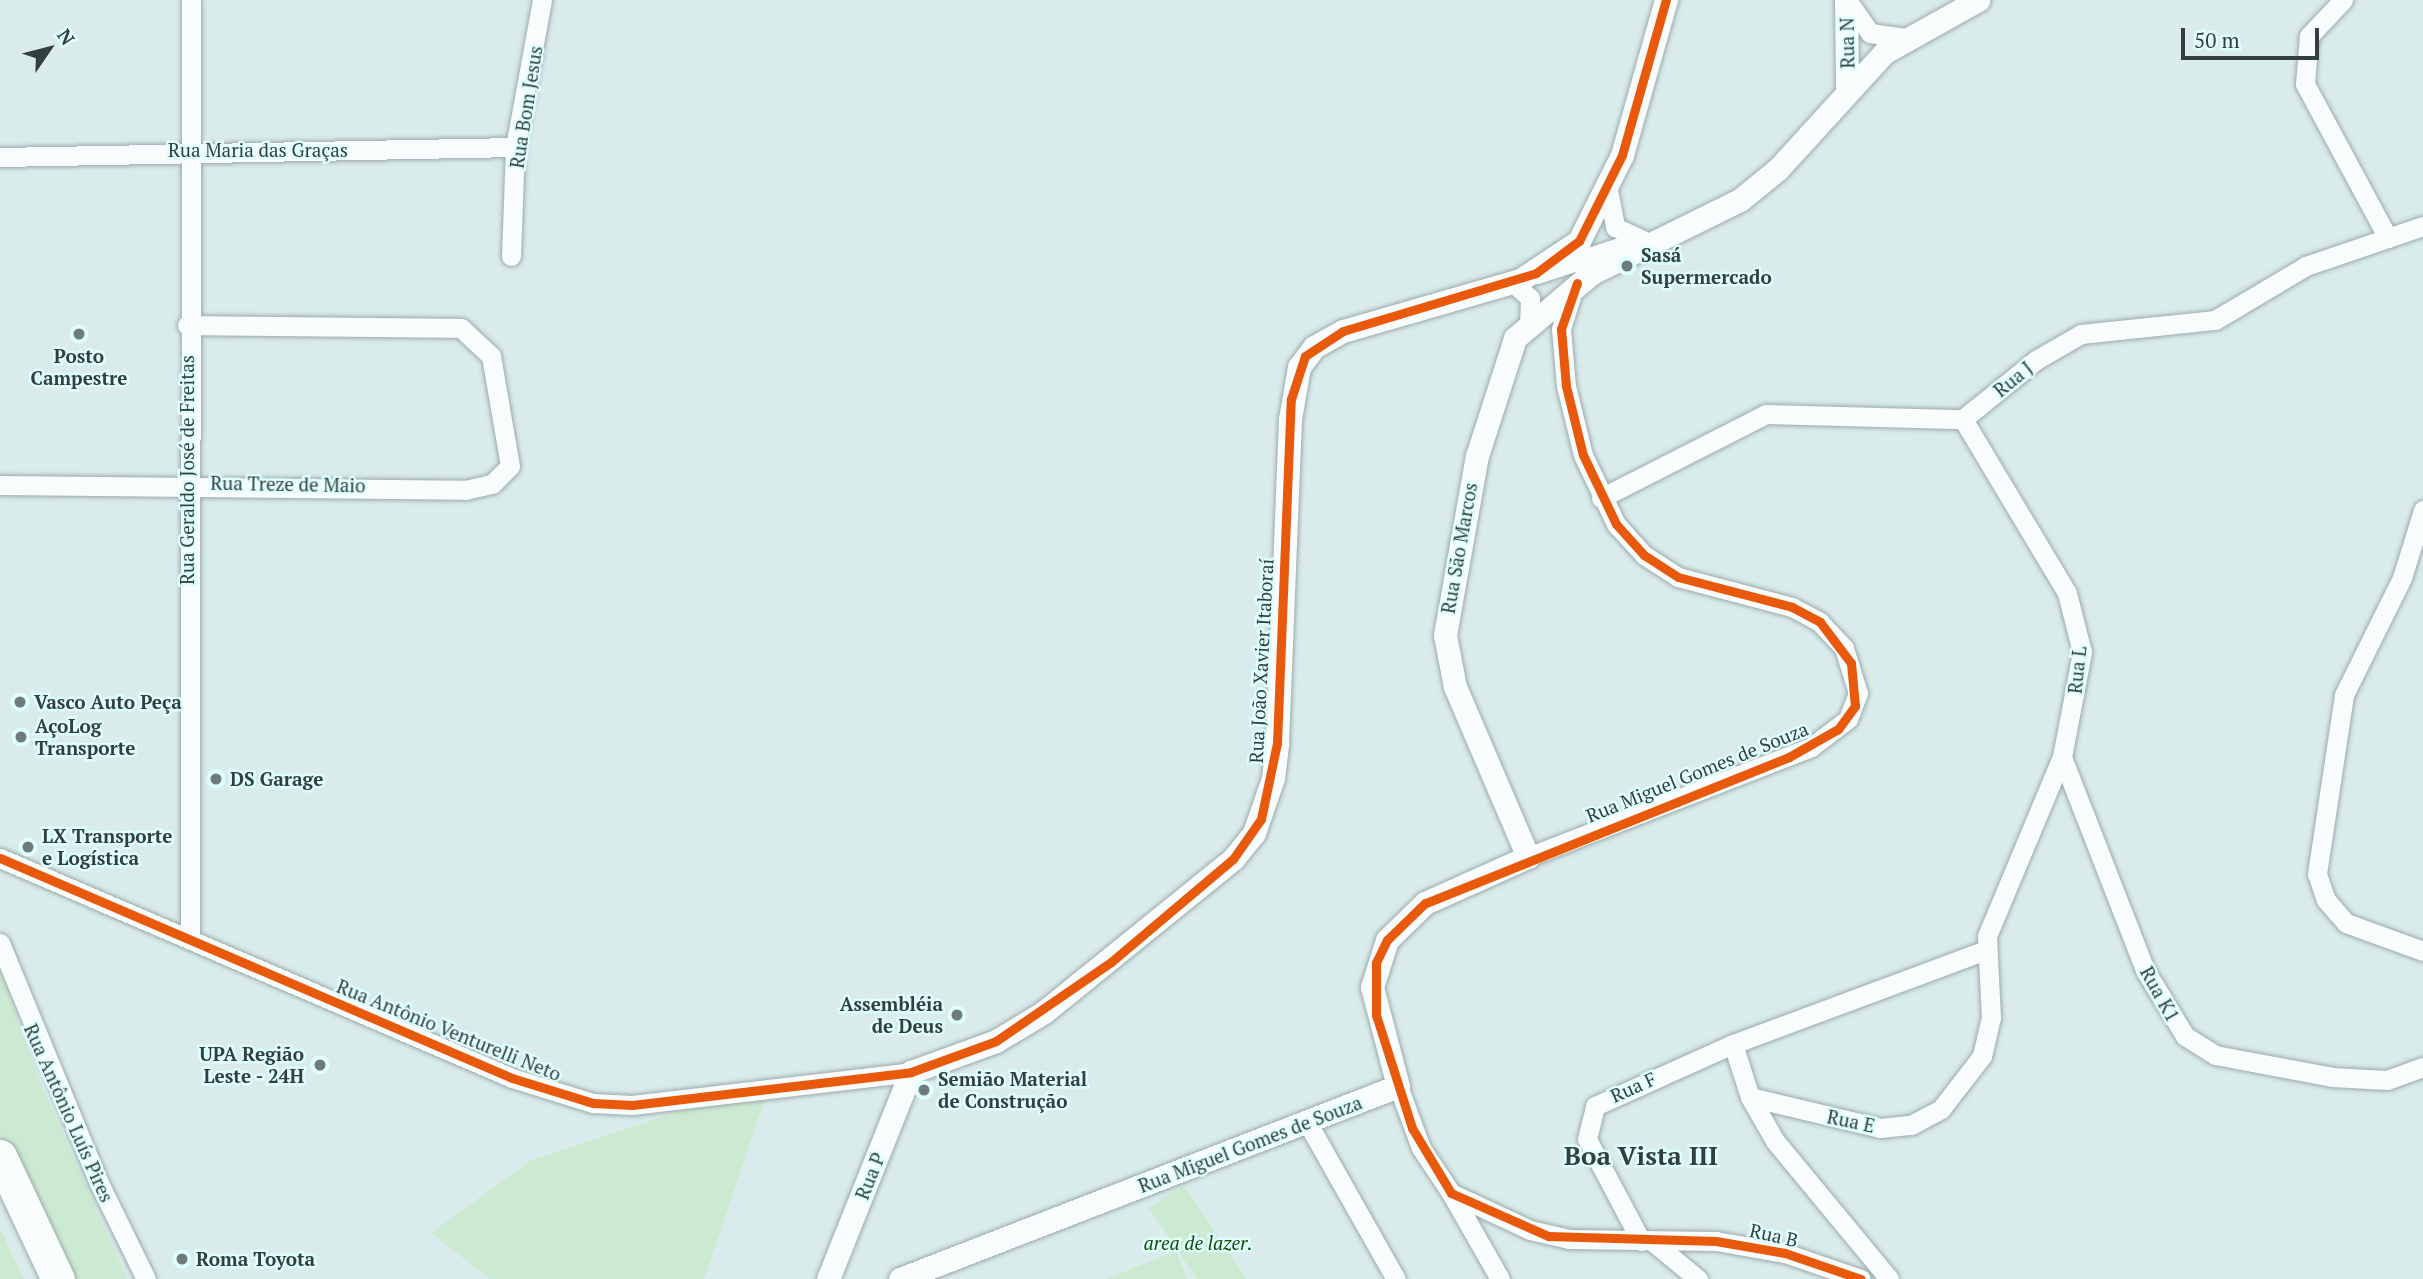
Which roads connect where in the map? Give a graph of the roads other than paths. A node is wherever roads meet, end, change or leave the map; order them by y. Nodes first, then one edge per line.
1 (191, 0) edge
2 (542, 0) edge
3 (1666, 0) edge
4 (1847, 0) edge
5 (1978, 0) edge
6 (2343, 0) edge
7 (1904, 38) junction
8 (1847, 87) junction
9 (515, 147) junction
10 (186, 149) junction
11 (0, 157) edge
12 (1605, 197) junction
13 (2423, 226) edge
14 (1673, 234) junction
15 (2388, 238) junction
16 (1643, 240) junction
17 (511, 256) dead end
18 (1523, 278) junction
19 (1573, 279) junction
20 (1533, 319) junction
21 (187, 325) junction
22 (1561, 335) junction
23 (1963, 419) junction
24 (186, 482) junction
25 (0, 485) edge
26 (1601, 498) junction
27 (2423, 510) edge
28 (2062, 757) junction
29 (1528, 857) junction
30 (0, 858) edge
31 (190, 940) junction
32 (0, 943) edge
33 (1986, 943) junction
34 (2423, 951) edge
35 (1733, 1044) junction
36 (2423, 1067) edge
37 (911, 1072) junction
38 (1398, 1086) junction
39 (1750, 1097) junction
40 (1307, 1122) junction
41 (0, 1156) edge
42 (1451, 1193) junction
43 (1857, 1236) junction
44 (1646, 1241) junction
45 (1858, 1278) edge
46 (58, 1279) edge
47 (146, 1279) edge
48 (828, 1279) edge
49 (900, 1279) edge
50 (1396, 1279) edge
51 (1500, 1279) edge
52 (1698, 1279) edge
53 (1889, 1279) edge

1 - 10 street, Rua Geraldo José de Freitas
2 - 9 street, Rua Bom Jesus
3 - 12 street
4 - 7 street
4 - 8 street, Rua N
5 - 7 street
6 - 15 street
7 - 8 street
8 - 14 street
9 - 10 street, Rua Maria das Graças
9 - 17 street, Rua Bom Jesus
10 - 11 street, Rua Maria das Graças
10 - 21 street, Rua Geraldo José de Freitas
12 - 16 street
12 - 18 street
12 - 19 street
13 - 15 street, Rua J
14 - 16 street
14 - 19 street
15 - 23 street, Rua J
16 - 19 street
18 - 19 street
18 - 20 street
18 - 37 street, Rua João Xavier Itaboraí
19 - 20 street, Rua São Marcos
19 - 20 street
19 - 22 street, Rua Miguel Gomes de Souza
20 - 22 street
20 - 29 street, Rua São Marcos
21 - 24 street, Rua Geraldo José de Freitas
21 - 24 street, Rua Treze de Maio
22 - 26 street, Rua Miguel Gomes de Souza
23 - 26 street
23 - 28 street, Rua L
24 - 25 street, Rua Treze de Maio
24 - 31 street, Rua Geraldo José de Freitas
26 - 29 street, Rua Miguel Gomes de Souza
27 - 34 street
28 - 33 street, Rua L
28 - 36 street, Rua K1
29 - 38 street, Rua Miguel Gomes de Souza
30 - 31 street, Rua Antônio Venturelli Neto
31 - 37 street, Rua Antônio Venturelli Neto
32 - 47 street, Rua Antônio Luís Pires
33 - 35 street
33 - 39 street, Rua E
35 - 39 street
35 - 44 street, Rua F
37 - 48 street, Rua P
38 - 40 street, Rua Miguel Gomes de Souza
38 - 42 street
39 - 43 street
40 - 49 street, Rua Miguel Gomes de Souza
40 - 50 street
41 - 46 highway
42 - 44 street, Rua B
42 - 51 street
43 - 45 street
43 - 53 street
44 - 45 street, Rua B
44 - 52 street

